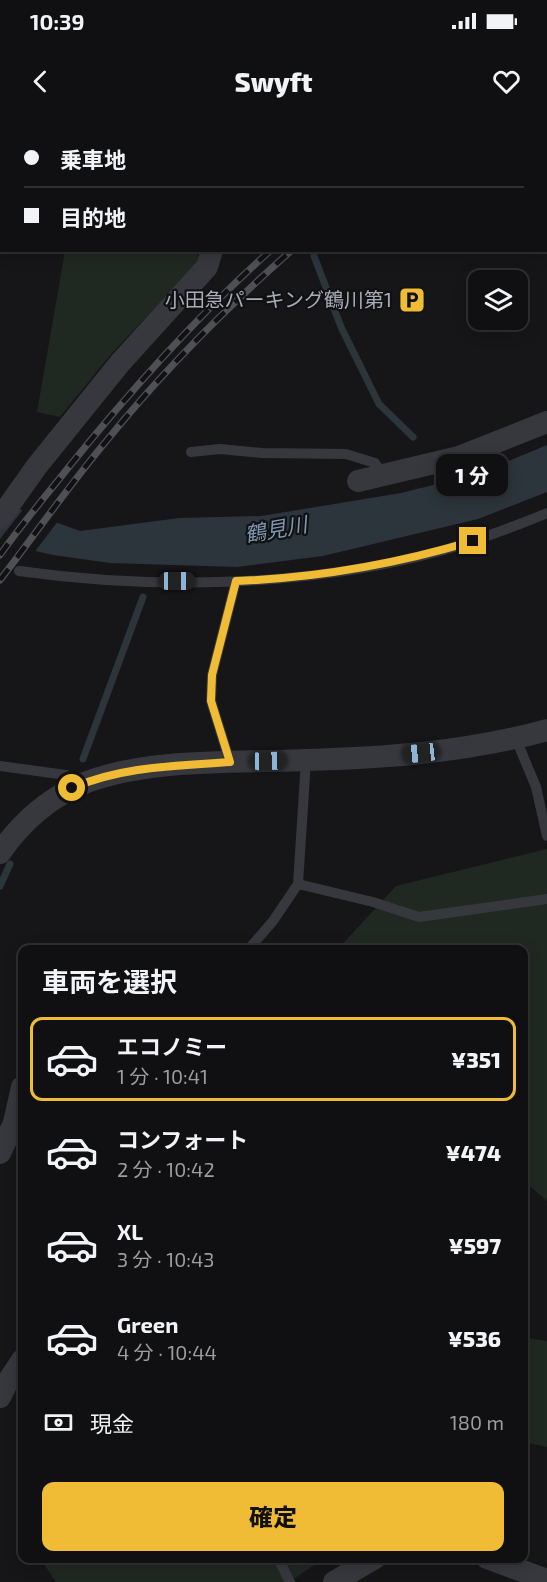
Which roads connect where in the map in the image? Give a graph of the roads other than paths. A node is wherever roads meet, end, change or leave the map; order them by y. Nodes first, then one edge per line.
1 (211, 252) edge
2 (547, 422) edge
3 (191, 452) dead end
4 (384, 476) junction
5 (358, 481) dead end
6 (547, 513) edge
7 (0, 518) edge
8 (19, 571) dead end
9 (236, 581) junction
10 (547, 730) edge
11 (516, 739) junction
12 (306, 760) junction
13 (230, 762) junction
14 (0, 766) edge
15 (85, 783) junction
16 (547, 836) edge
17 (0, 853) edge
18 (298, 884) junction
19 (547, 899) edge
20 (252, 945) edge
21 (18, 1105) edge
22 (0, 1153) edge
23 (18, 1366) edge
24 (0, 1397) edge
25 (280, 1563) edge
26 (366, 1563) edge
27 (501, 1563) edge
28 (547, 1580) edge
29 (290, 1582) edge
30 (334, 1582) edge

1 - 7 street
2 - 4 street
3 - 4 lane
4 - 5 street
6 - 9 lane
8 - 9 lane
9 - 13 lane
10 - 11 street
11 - 12 street
11 - 16 lane
12 - 13 street
12 - 18 lane
13 - 15 street
14 - 15 lane
15 - 17 street
18 - 19 lane
18 - 20 lane
21 - 22 street
23 - 24 street
25 - 29 lane
26 - 30 street
27 - 28 street

